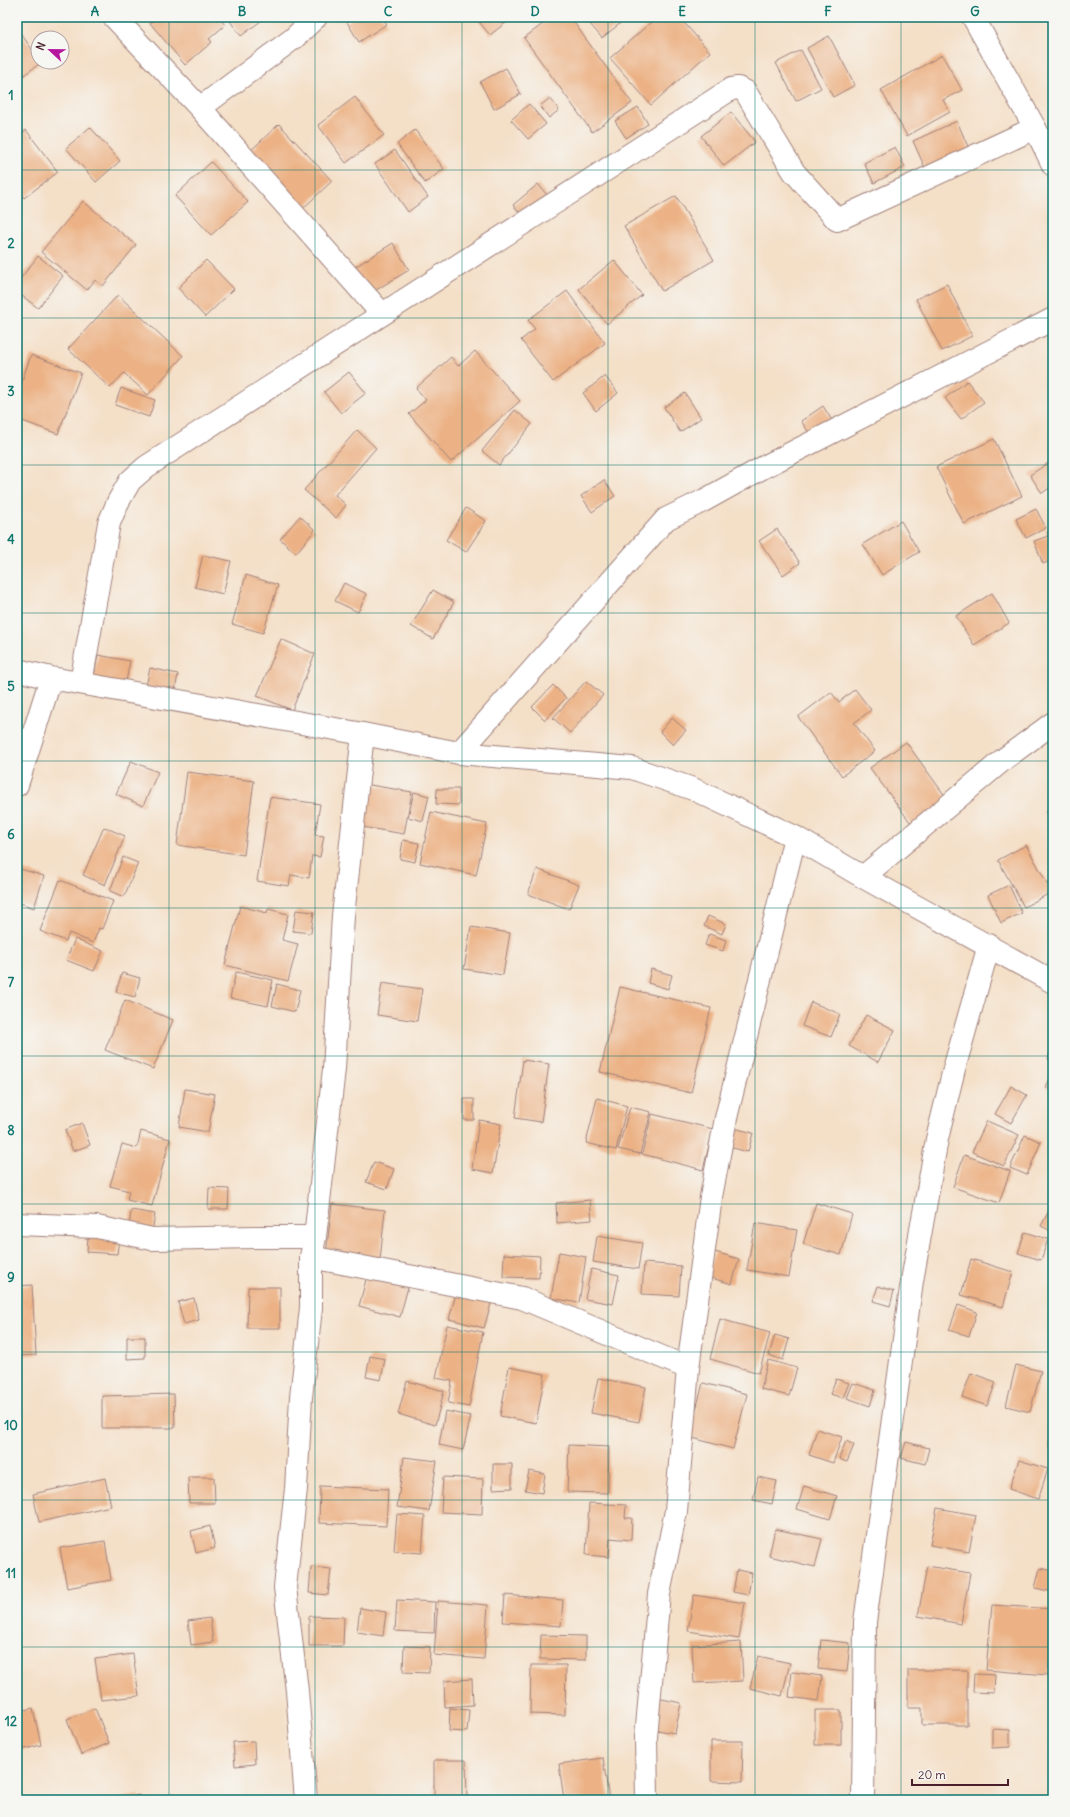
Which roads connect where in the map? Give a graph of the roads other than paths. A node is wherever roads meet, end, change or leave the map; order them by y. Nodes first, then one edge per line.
1 (114, 17) edge
2 (316, 17) edge
3 (973, 17) edge
4 (200, 108) junction
5 (1035, 128) junction
6 (1053, 165) edge
7 (382, 314) junction
8 (1053, 319) edge
9 (17, 670) edge
10 (50, 678) junction
11 (81, 682) junction
12 (1053, 723) edge
13 (363, 734) junction
14 (459, 753) junction
15 (17, 785) edge
16 (795, 837) junction
17 (862, 877) junction
18 (989, 945) junction
19 (1053, 982) edge
20 (17, 1224) edge
21 (313, 1247) junction
22 (688, 1368) junction
23 (306, 1800) edge
24 (647, 1800) edge
25 (863, 1800) edge

1 - 4 street
2 - 4 street
3 - 5 street
4 - 7 street
5 - 6 street
5 - 7 street
7 - 11 street
8 - 14 street
9 - 10 street
10 - 11 street
10 - 15 street
11 - 13 street
12 - 17 street
13 - 14 street
13 - 21 street
14 - 16 street
16 - 17 street
16 - 22 street
17 - 18 street
18 - 19 street
18 - 25 street
20 - 21 street
21 - 22 street
21 - 23 street
22 - 24 street

